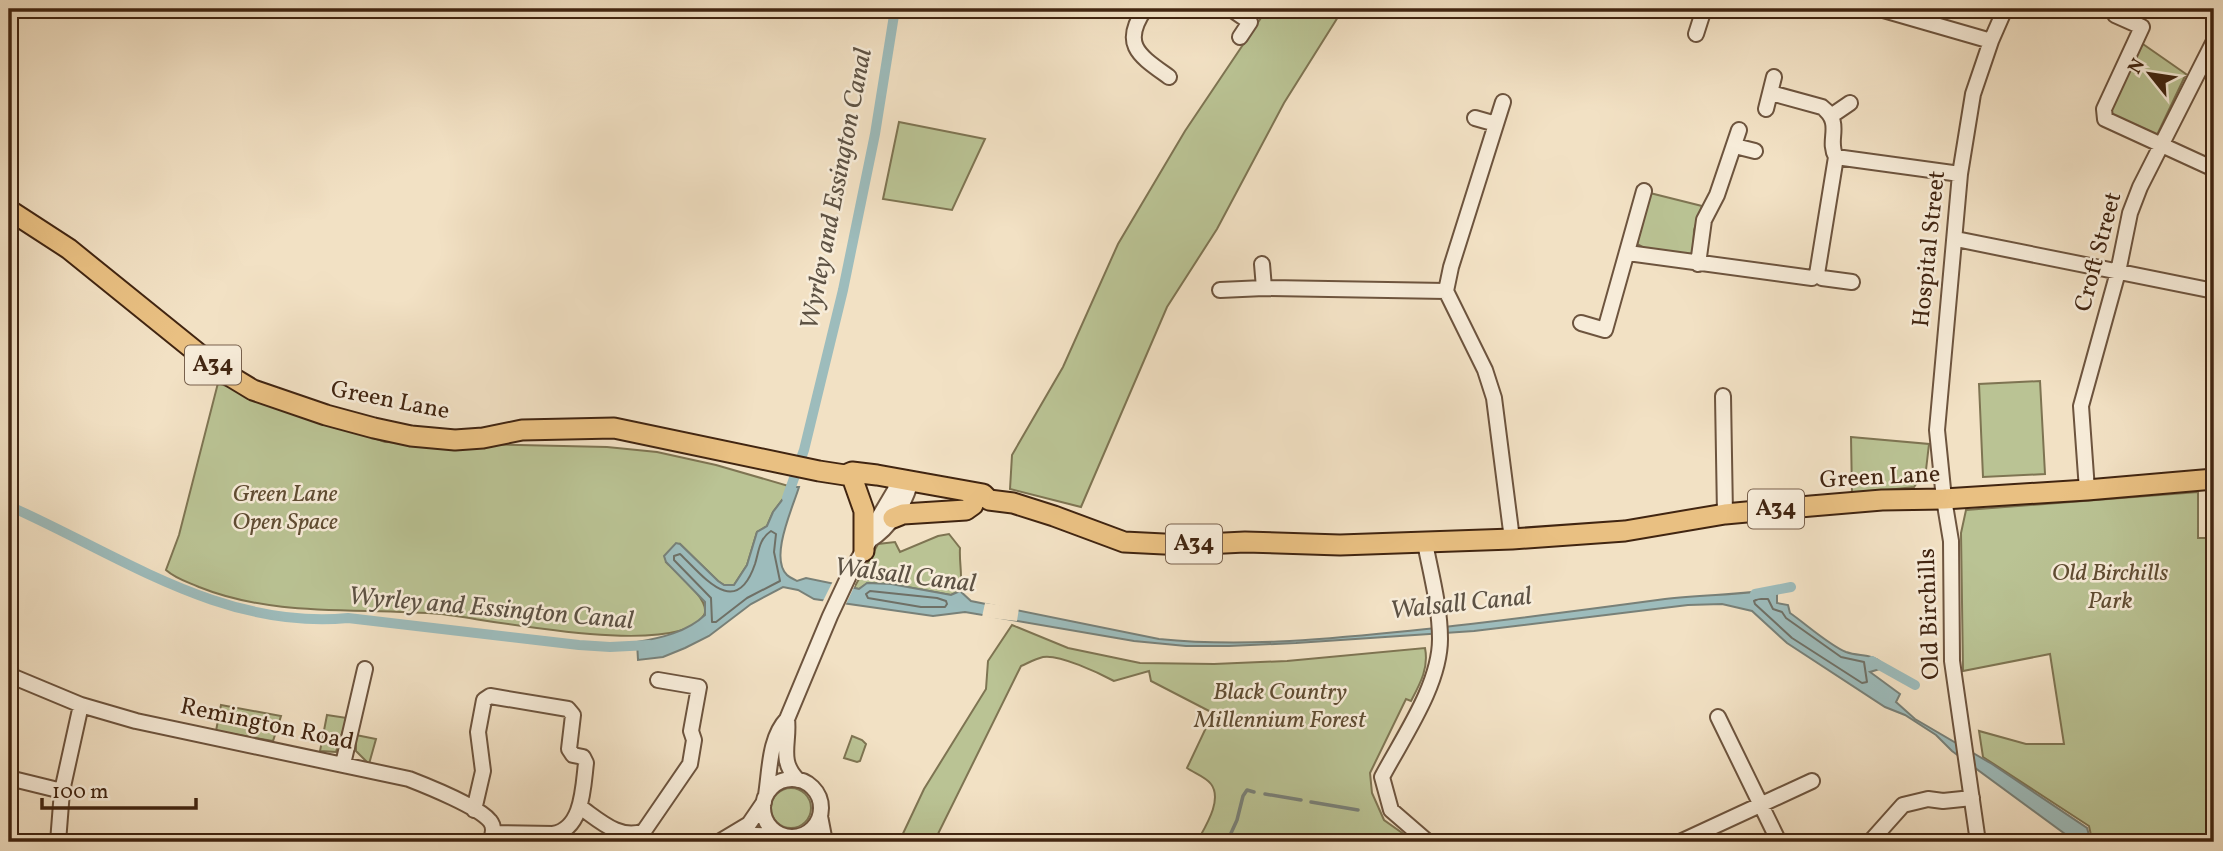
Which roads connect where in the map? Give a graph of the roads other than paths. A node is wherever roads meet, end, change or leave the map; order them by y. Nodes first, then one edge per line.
1 (1145, 9) edge
2 (1231, 9) edge
3 (1704, 9) edge
4 (1880, 9) edge
5 (2005, 9) edge
6 (2116, 15) dead end
7 (1696, 34) dead end
8 (1240, 37) dead end
9 (1991, 41) junction
10 (2214, 41) edge
11 (1774, 77) dead end
12 (1169, 78) dead end
13 (1771, 93) junction
14 (1503, 102) dead end
15 (1850, 103) dead end
16 (1766, 109) dead end
17 (1831, 116) junction
18 (1475, 118) dead end
19 (1496, 124) junction
20 (1739, 130) dead end
21 (1735, 146) junction
22 (2162, 146) junction
23 (1755, 151) dead end
24 (1836, 157) junction
25 (2214, 169) edge
26 (1960, 174) junction
27 (1644, 191) dead end
28 (9, 210) edge
29 (1956, 239) junction
30 (1628, 253) junction
31 (1262, 264) dead end
32 (1698, 264) junction
33 (2118, 272) junction
34 (1817, 274) junction
35 (1852, 282) dead end
36 (1264, 288) junction
37 (1220, 290) dead end
38 (1446, 291) junction
39 (2214, 291) edge
40 (1580, 323) dead end
41 (1723, 396) dead end
42 (849, 478) junction
43 (2214, 479) edge
44 (903, 485) junction
45 (2087, 490) junction
46 (1944, 499) junction
47 (981, 503) junction
48 (1725, 514) junction
49 (892, 517) junction
50 (1512, 539) junction
51 (1425, 543) junction
52 (867, 545) junction
53 (365, 669) dead end
54 (9, 675) edge
55 (658, 680) dead end
56 (80, 705) junction
57 (1718, 717) dead end
58 (788, 719) junction
59 (343, 764) junction
60 (9, 778) edge
61 (798, 780) junction
62 (1812, 781) dead end
63 (62, 791) junction
64 (1972, 798) junction
65 (765, 799) junction
66 (1761, 805) junction
67 (580, 807) junction
68 (474, 810) junction
69 (820, 816) junction
70 (792, 837) junction
71 (492, 838) edge
72 (58, 842) edge
73 (719, 842) edge
74 (734, 842) edge
75 (812, 842) edge
76 (825, 842) edge
77 (1428, 842) edge
78 (1680, 842) edge
79 (1779, 842) edge
80 (1870, 842) edge
81 (1978, 842) edge

1 - 12 street
2 - 8 street
3 - 7 street
4 - 9 street
5 - 9 street, Hospital Street
6 - 22 street
9 - 26 street, Hospital Street
10 - 22 street, Croft Street
11 - 13 street
13 - 16 street
13 - 17 street
14 - 19 street
15 - 17 street
17 - 24 street
18 - 19 street
19 - 38 street
20 - 21 street
21 - 23 street
21 - 32 street
22 - 25 street
22 - 33 street, Croft Street
24 - 26 street
24 - 34 street
26 - 29 street, Hospital Street
27 - 30 street
28 - 42 highway, Green Lane / A34
29 - 33 street
29 - 46 street, Hospital Street
30 - 32 street
30 - 40 street
31 - 36 street
32 - 34 street
33 - 39 street
33 - 45 street, Croft Street
34 - 35 street
36 - 37 street
36 - 38 street
38 - 50 street
41 - 48 street
42 - 44 highway, A34
42 - 52 highway
43 - 45 highway, Green Lane / A34
44 - 47 highway, A34
44 - 49 street
44 - 52 street
45 - 46 highway, Green Lane / A34
46 - 48 highway, Green Lane / A34
46 - 64 street, Old Birchills
47 - 49 highway
47 - 51 highway, Green Lane / A34
48 - 50 highway, Green Lane / A34
49 - 52 street
50 - 51 highway, Green Lane / A34
51 - 77 street
52 - 58 street
53 - 59 street
54 - 56 street, Remington Road
55 - 67 street
56 - 59 street, Remington Road
56 - 63 street
57 - 66 street
58 - 61 street
58 - 65 street
59 - 68 street, Remington Road
60 - 63 street
61 - 65 street
61 - 69 street
62 - 66 street
63 - 72 street
64 - 80 street
64 - 81 street
65 - 70 street
65 - 73 street
66 - 78 street
66 - 79 street
67 - 68 street
67 - 71 street
68 - 71 street, Remington Road
69 - 70 street
69 - 76 street
70 - 74 street
70 - 75 street

